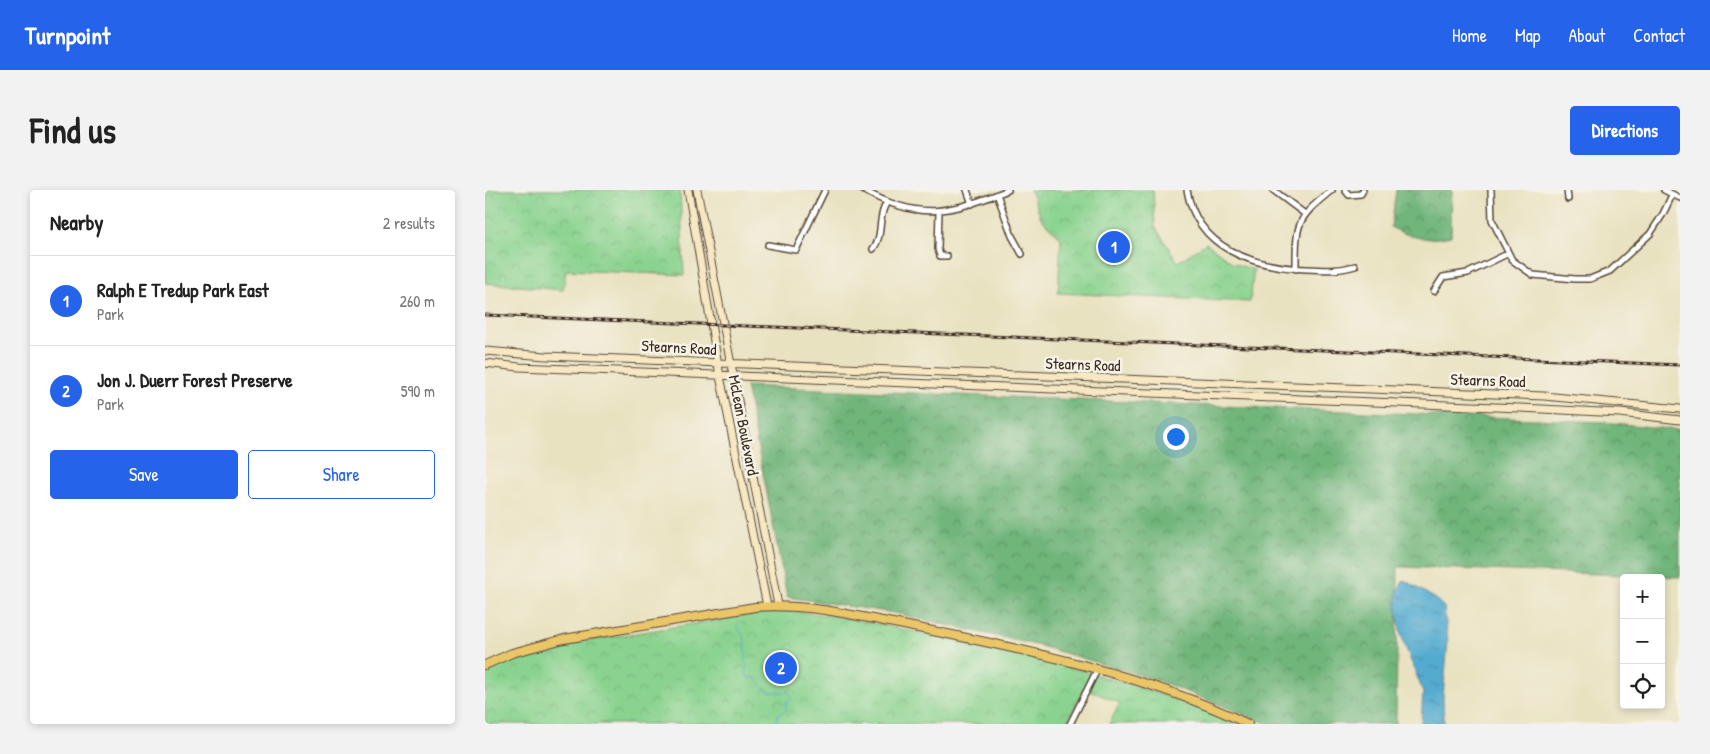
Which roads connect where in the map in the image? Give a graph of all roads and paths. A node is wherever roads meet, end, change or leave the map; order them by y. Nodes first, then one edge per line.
1 (689, 190) edge
2 (697, 190) edge
3 (825, 190) edge
4 (863, 190) edge
5 (967, 190) edge
6 (1009, 190) edge
7 (1187, 190) edge
8 (1273, 190) edge
9 (1332, 190) edge
10 (1345, 190) edge
11 (1363, 190) edge
12 (1491, 190) edge
13 (1567, 190) edge
14 (1664, 190) edge
15 (997, 194) junction
16 (1672, 195) junction
17 (1680, 198) edge
18 (1568, 199) dead end
19 (886, 204) junction
20 (972, 204) junction
21 (939, 211) junction
22 (1305, 214) junction
23 (767, 245) dead end
24 (873, 249) dead end
25 (1022, 254) dead end
26 (1507, 254) junction
27 (947, 256) dead end
28 (1355, 266) dead end
29 (1296, 269) junction
30 (1434, 290) dead end
31 (485, 351) edge
32 (485, 363) edge
33 (717, 363) junction
34 (730, 363) junction
35 (720, 376) junction
36 (733, 376) junction
37 (1680, 409) edge
38 (1680, 420) edge
39 (778, 605) junction
40 (767, 606) junction
41 (485, 665) edge
42 (1097, 670) junction
43 (1070, 724) edge
44 (1248, 724) edge

1 - 33 main road, McLean Boulevard
2 - 34 main road, McLean Boulevard
3 - 23 street
4 - 19 street
5 - 20 street
6 - 15 street
7 - 29 street
8 - 22 street
9 - 22 street
10 - 11 street
12 - 26 street
13 - 18 street
14 - 16 street
15 - 20 street
15 - 25 street
16 - 17 street
16 - 26 street
19 - 21 street
19 - 24 street
20 - 21 street
21 - 27 street
22 - 29 street
26 - 30 street
28 - 29 street
31 - 33 main road, Stearns Road
32 - 35 main road, Stearns Road
33 - 34 main road, Stearns Road
33 - 35 main road, McLean Boulevard
34 - 36 main road, McLean Boulevard
34 - 37 main road, Stearns Road
35 - 36 main road, Stearns Road
35 - 40 main road, McLean Boulevard
36 - 38 main road, Stearns Road
36 - 39 main road, McLean Boulevard
39 - 40 main road
39 - 42 main road
40 - 41 main road
42 - 43 street
42 - 44 main road

